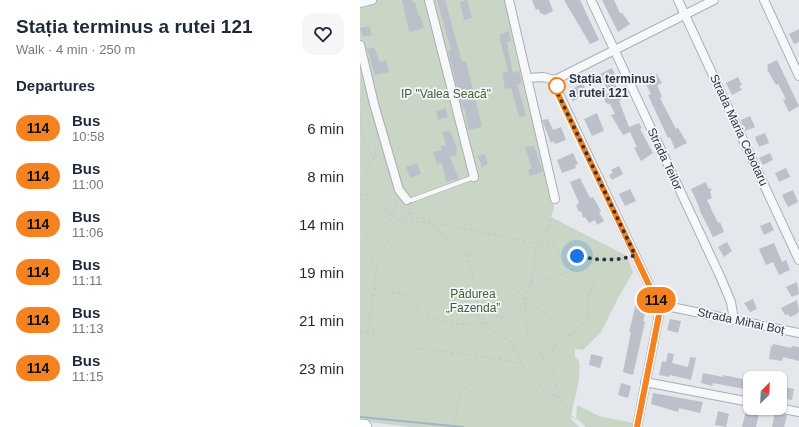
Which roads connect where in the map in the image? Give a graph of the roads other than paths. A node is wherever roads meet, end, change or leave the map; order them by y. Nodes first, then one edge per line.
1 (372, 0) edge
2 (429, 0) edge
3 (509, 0) edge
4 (591, 0) edge
5 (678, 0) edge
6 (714, 0) edge
7 (764, 0) edge
8 (360, 3) edge
9 (685, 13) junction
10 (360, 45) edge
11 (614, 49) junction
12 (799, 76) edge
13 (528, 78) junction
14 (555, 80) junction
15 (474, 177) joint
16 (555, 199) dead end
17 (407, 200) joint
18 (799, 260) edge
19 (659, 306) junction
20 (734, 320) junction
21 (799, 333) edge
22 (646, 382) junction
23 (743, 401) edge
24 (787, 410) edge
25 (799, 412) edge
26 (360, 427) edge
27 (364, 427) edge
28 (637, 427) edge

1 - 8 street
2 - 15 street
3 - 13 street
4 - 11 street, Strada Teilor
5 - 9 street, Strada Maria Cebotaru
6 - 9 street
7 - 12 street
9 - 11 street
9 - 18 street, Strada Maria Cebotaru
10 - 17 street
11 - 14 street
11 - 20 street, Strada Teilor
13 - 14 street
13 - 16 street
14 - 19 street
15 - 17 lane
19 - 20 street, Strada Mihai Boț
19 - 22 street
20 - 21 street, Strada Mihai Boț
22 - 23 street
22 - 28 street
24 - 25 street
26 - 27 highway

